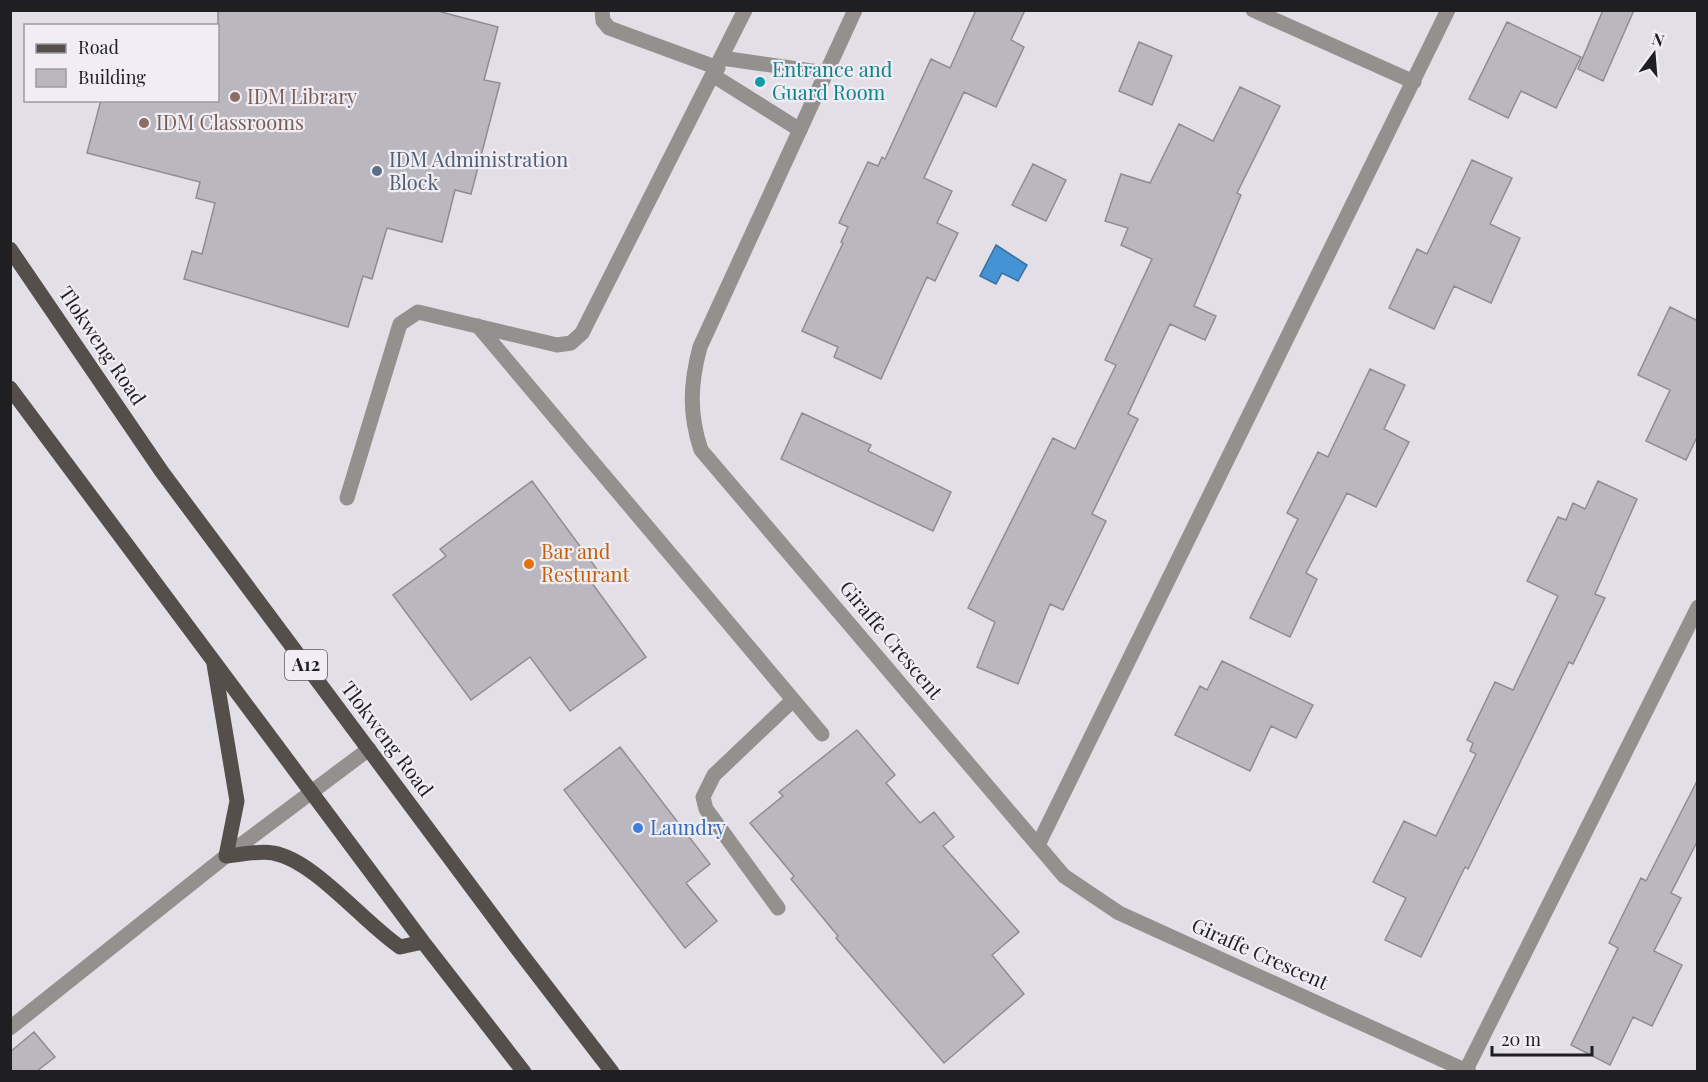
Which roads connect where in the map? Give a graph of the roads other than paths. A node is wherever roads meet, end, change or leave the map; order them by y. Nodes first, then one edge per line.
1 (602, 10) edge
2 (745, 10) edge
3 (855, 10) edge
4 (1252, 10) edge
5 (1448, 10) edge
6 (718, 67) junction
7 (826, 73) junction
8 (1414, 82) junction
9 (800, 130) junction
10 (10, 249) edge
11 (478, 326) junction
12 (10, 388) edge
13 (346, 498) dead end
14 (1698, 606) edge
15 (213, 661) junction
16 (793, 700) junction
17 (822, 734) dead end
18 (369, 749) junction
19 (312, 791) junction
20 (1038, 844) junction
21 (226, 856) junction
22 (778, 908) dead end
23 (423, 942) junction
24 (10, 1028) edge
25 (524, 1071) edge
26 (612, 1071) edge
27 (1467, 1071) edge

1 - 6 street
2 - 6 street
3 - 7 street, Giraffe Crescent
4 - 8 street
5 - 8 street
6 - 7 street
6 - 9 street
6 - 11 street
7 - 9 street, Giraffe Crescent
8 - 20 street
9 - 20 street, Giraffe Crescent
10 - 18 main road, Tlokweng Road / A12
11 - 13 street
11 - 16 street
12 - 15 main road
14 - 27 street
15 - 19 main road
15 - 21 main road
16 - 17 street
16 - 22 street
18 - 19 street
18 - 26 main road, Tlokweng Road / A12
19 - 21 street
19 - 23 main road
20 - 27 street, Giraffe Crescent
21 - 23 main road
21 - 24 street
23 - 25 main road

